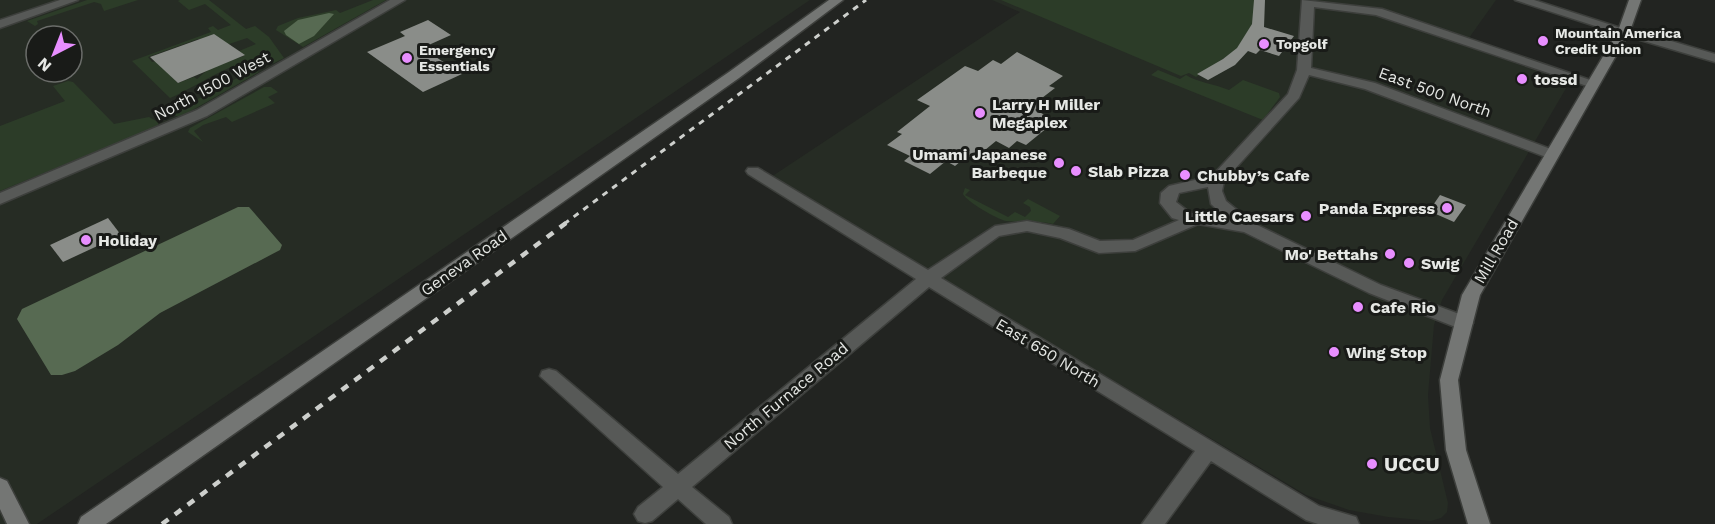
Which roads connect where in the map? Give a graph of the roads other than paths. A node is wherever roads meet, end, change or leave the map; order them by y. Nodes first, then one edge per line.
1 (72, 0) edge
2 (399, 0) edge
3 (837, 0) edge
4 (1521, 0) edge
5 (1635, 0) edge
6 (1309, 2) edge
7 (0, 24) edge
8 (1624, 31) junction
9 (1715, 58) edge
10 (1304, 70) junction
11 (1592, 83) junction
12 (1551, 154) junction
13 (753, 171) dead end
14 (1217, 180) junction
15 (1181, 187) junction
16 (0, 199) edge
17 (1218, 201) junction
18 (1172, 209) junction
19 (1200, 219) junction
20 (1248, 227) junction
21 (1169, 229) junction
22 (927, 279) junction
23 (1464, 323) junction
24 (549, 376) dead end
25 (1208, 450) junction
26 (678, 486) junction
27 (0, 487) edge
28 (645, 514) dead end
29 (18, 524) edge
30 (89, 524) edge
31 (721, 524) edge
32 (1153, 524) edge
33 (1348, 524) edge
34 (1479, 524) edge

1 - 7 street
2 - 16 street, North 1500 West
3 - 30 main road, Geneva Road
4 - 8 street
5 - 8 main road, Mill Road
6 - 10 street
6 - 11 street
8 - 9 street
8 - 11 main road, Mill Road
10 - 12 street, East 500 North
10 - 14 street
11 - 12 main road, Mill Road
12 - 23 main road, Mill Road
13 - 22 street, East 650 North
14 - 15 street
14 - 17 street
15 - 17 street
15 - 18 street
17 - 19 street
17 - 20 street
18 - 19 street
18 - 21 street
19 - 20 street
19 - 21 street, North Furnace Road
20 - 23 street
21 - 22 street, North Furnace Road
22 - 25 street, East 650 North
22 - 26 street, North Furnace Road
23 - 34 main road, Mill Road
24 - 26 street
25 - 32 street
25 - 33 street, East 650 North
26 - 28 street, North Furnace Road
26 - 31 street
27 - 29 main road

